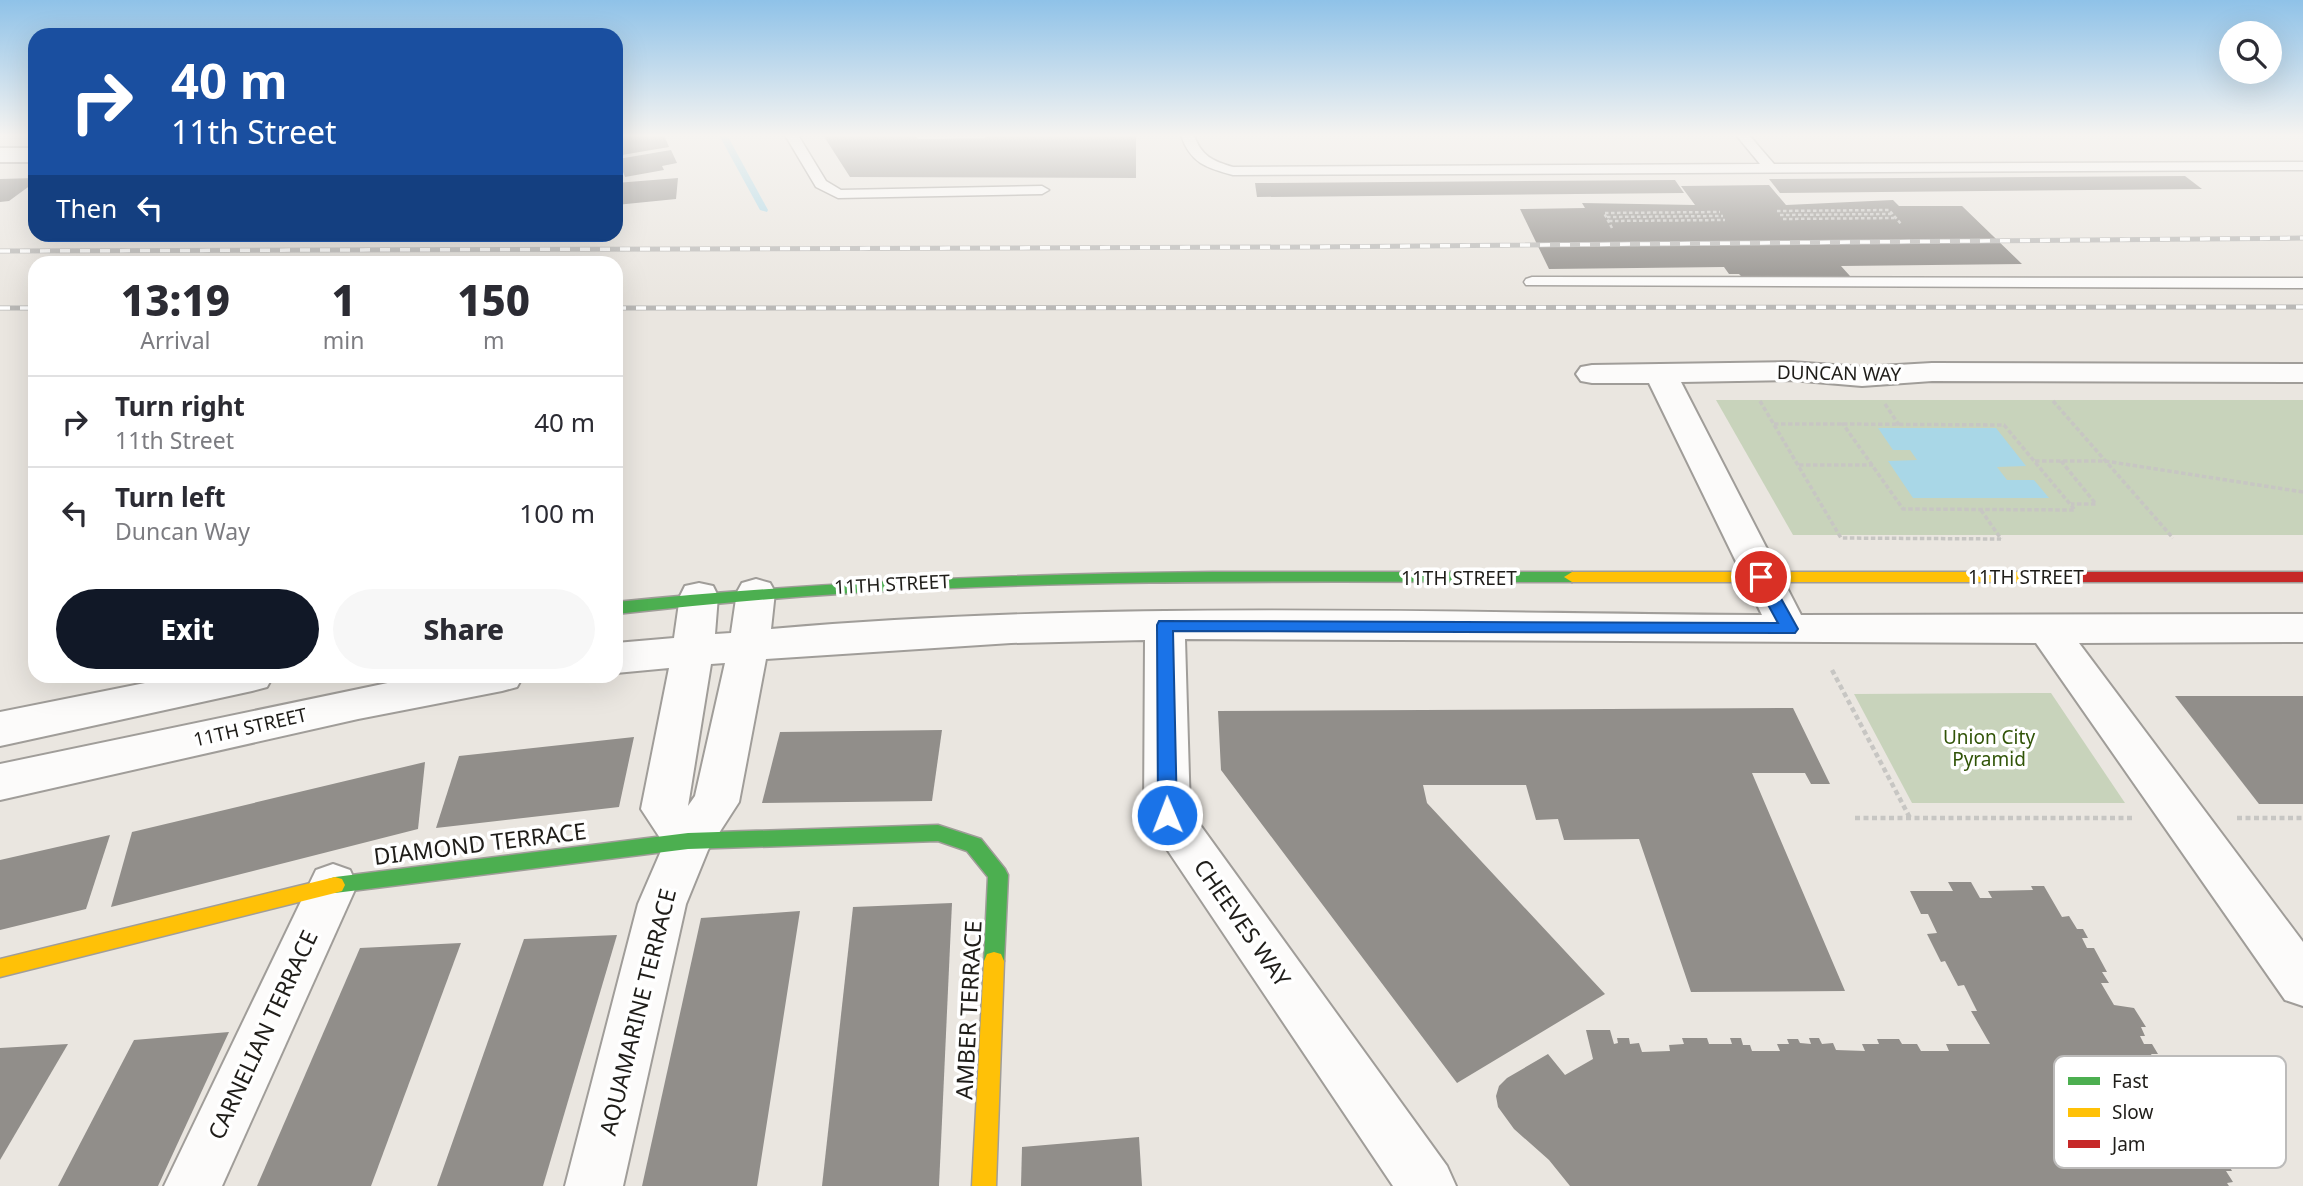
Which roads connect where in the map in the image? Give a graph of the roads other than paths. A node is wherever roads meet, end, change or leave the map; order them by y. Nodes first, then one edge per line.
1 (832, 190) edge
2 (1024, 190) edge
3 (1532, 282) dead end
4 (2303, 283) edge
5 (2303, 373) edge
6 (1592, 374) dead end
7 (1661, 374) junction
8 (1761, 577) junction
9 (2303, 577) edge
10 (756, 592) junction
11 (699, 596) junction
12 (623, 607) edge
13 (1165, 625) junction
14 (2303, 628) edge
15 (1789, 629) junction
16 (2047, 629) junction
17 (749, 645) junction
18 (693, 650) junction
19 (623, 656) edge
20 (219, 683) edge
21 (465, 683) edge
22 (0, 729) edge
23 (0, 782) edge
24 (688, 841) junction
25 (974, 845) joint
26 (333, 885) junction
27 (0, 968) edge
28 (2303, 984) edge
29 (192, 1186) edge
30 (594, 1186) edge
31 (984, 1186) edge
32 (1427, 1186) edge

1 - 2 lane
3 - 4 lane
5 - 7 street, DUNCAN WAY
6 - 7 street, DUNCAN WAY
7 - 8 street
8 - 9 street, 11TH STREET
8 - 10 street, 11TH STREET
8 - 15 street
10 - 11 street, 11TH STREET
10 - 17 street, AQUAMARINE TERRACE
11 - 12 street, 11TH STREET
11 - 18 street
13 - 15 street
13 - 17 street
13 - 32 street, CHEEVES WAY
14 - 16 street
15 - 16 street
16 - 28 street
17 - 18 street
17 - 24 street, AQUAMARINE TERRACE
18 - 19 street
18 - 24 street
20 - 22 street
21 - 23 street, 11TH STREET
24 - 25 street, DIAMOND TERRACE
24 - 26 street, DIAMOND TERRACE
24 - 30 street, AQUAMARINE TERRACE
25 - 31 street, AMBER TERRACE
26 - 27 street, DIAMOND TERRACE
26 - 29 street, CARNELIAN TERRACE

